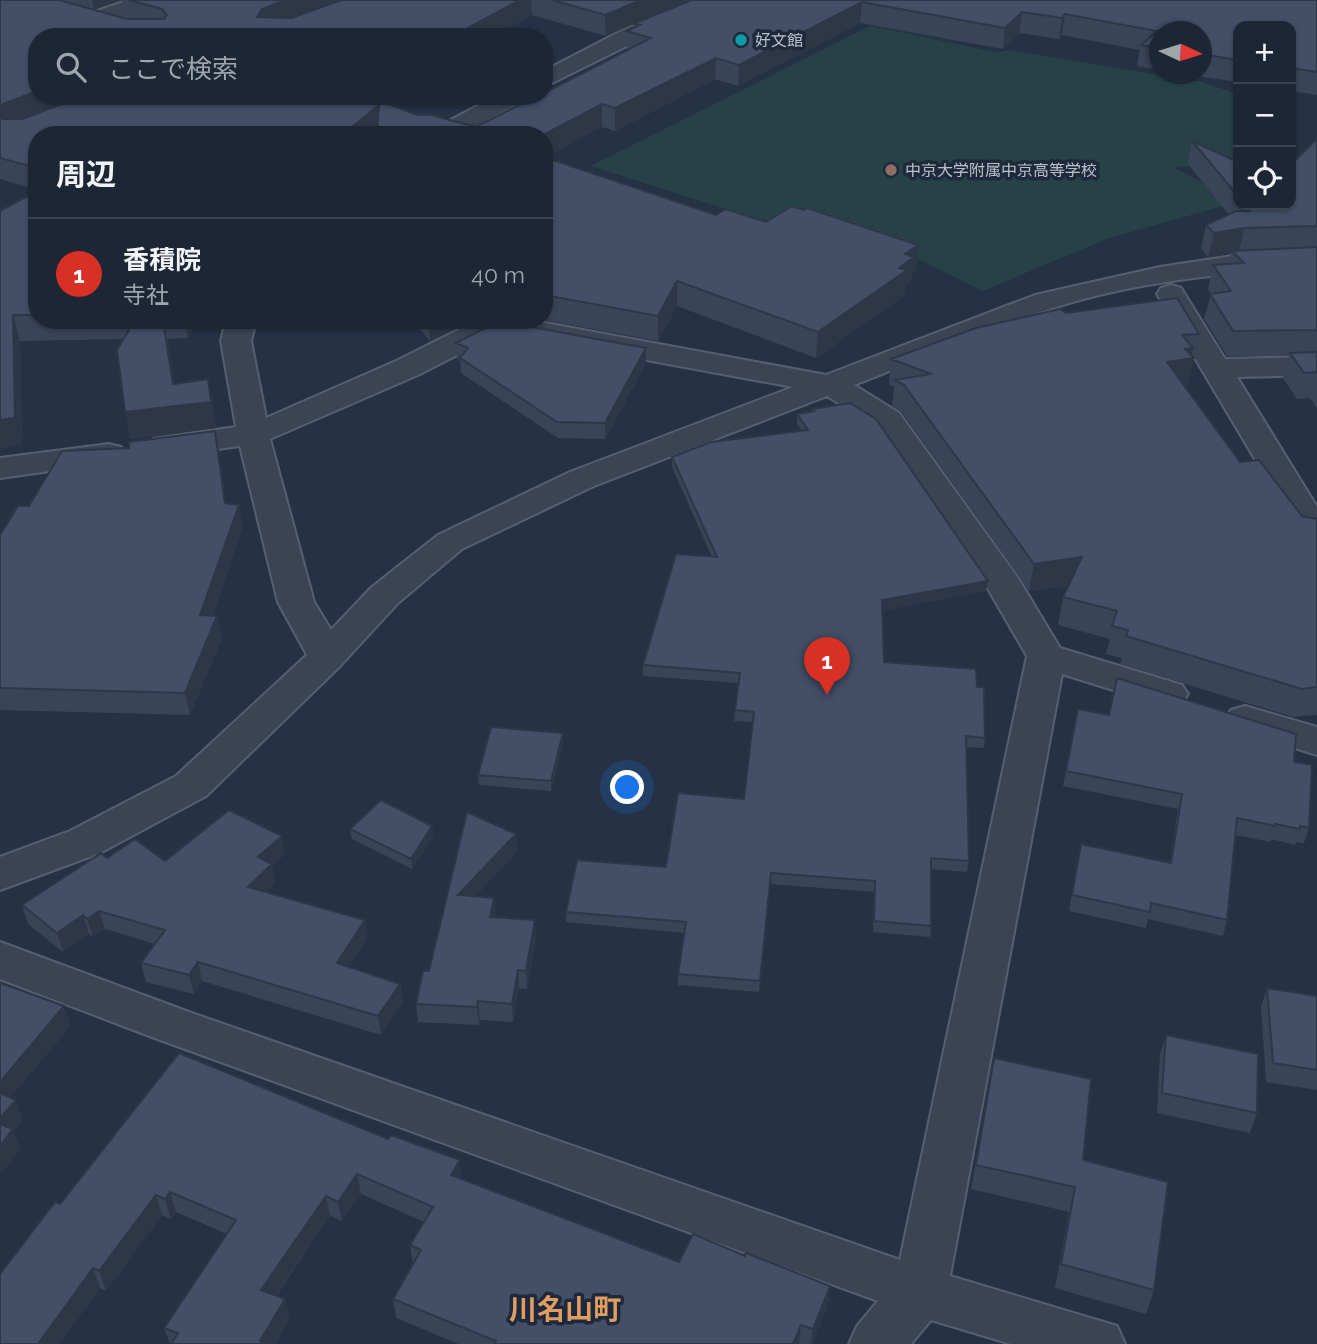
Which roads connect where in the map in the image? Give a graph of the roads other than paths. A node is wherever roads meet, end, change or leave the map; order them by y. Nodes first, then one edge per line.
1 (149, 0) edge
2 (714, 0) edge
3 (69, 13) edge
4 (93, 20) junction
5 (123, 28) edge
6 (553, 75) edge
7 (497, 105) edge
8 (458, 126) edge
9 (1317, 260) edge
10 (1160, 275) junction
11 (239, 329) edge
12 (475, 329) edge
13 (519, 329) edge
14 (1317, 366) edge
15 (1216, 368) junction
16 (832, 385) junction
17 (253, 435) junction
18 (0, 468) edge
19 (1317, 534) edge
20 (1046, 656) junction
21 (327, 657) junction
22 (1317, 741) edge
23 (0, 874) edge
24 (0, 960) edge
25 (920, 1292) junction
26 (877, 1344) edge
27 (1097, 1344) edge

1 - 4 street
2 - 6 street
3 - 4 street
4 - 5 street
7 - 8 street
9 - 10 street
10 - 15 street
10 - 16 street
11 - 17 street
12 - 17 street
13 - 16 street
14 - 15 street
15 - 19 street
16 - 20 street
16 - 21 street
17 - 18 street
17 - 21 street
20 - 22 street
20 - 25 street
21 - 23 street
24 - 25 street
25 - 26 street
25 - 27 street

